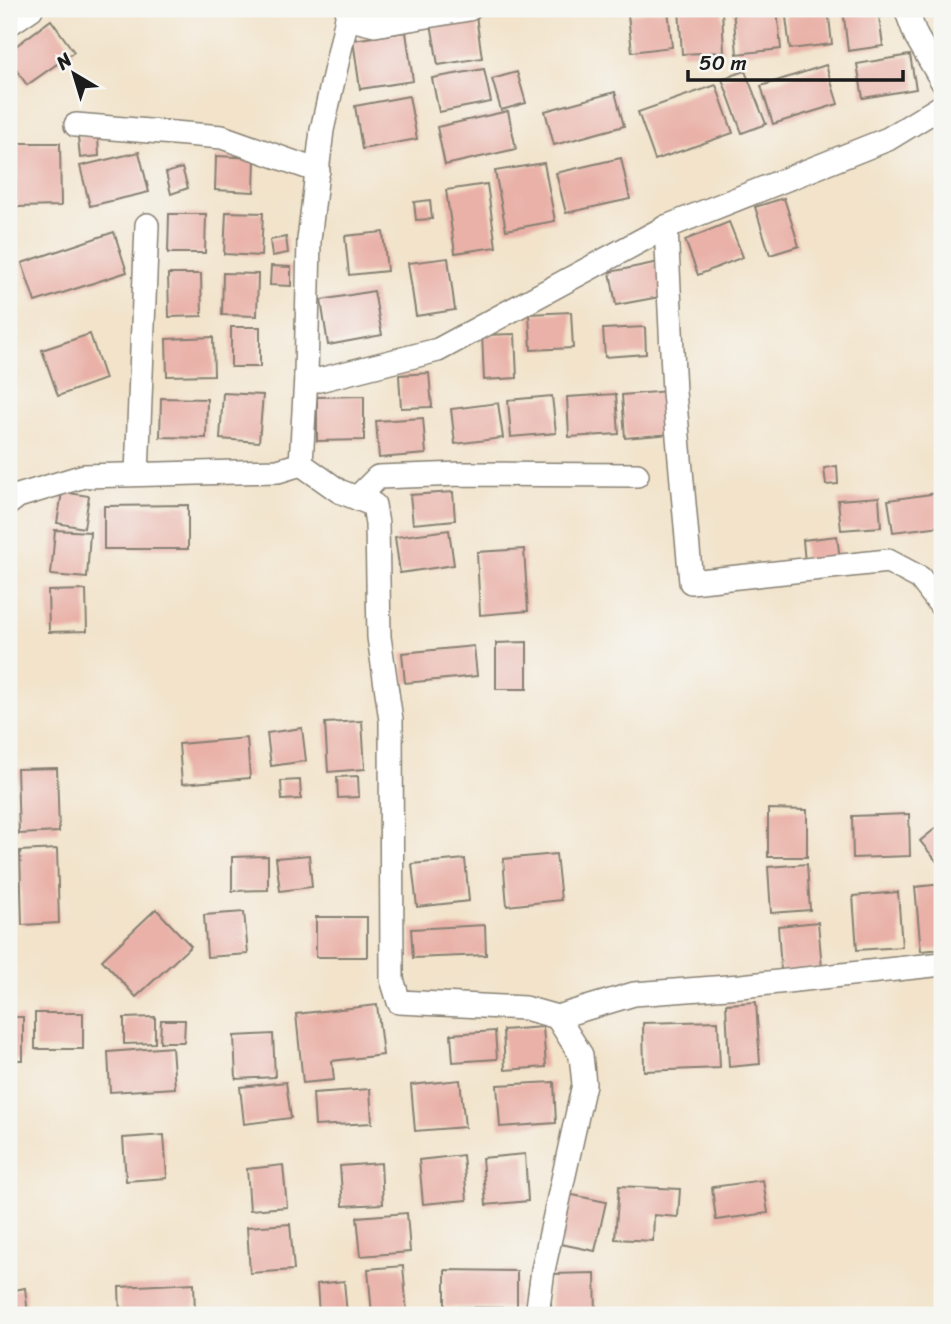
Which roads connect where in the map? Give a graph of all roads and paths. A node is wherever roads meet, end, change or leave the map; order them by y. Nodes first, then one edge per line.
1 (32, 9) edge
2 (469, 9) edge
3 (906, 9) edge
4 (348, 13) edge
5 (9, 24) edge
6 (942, 81) edge
7 (942, 106) edge
8 (76, 125) dead end
9 (317, 171) junction
10 (146, 225) dead end
11 (666, 227) junction
12 (306, 376) junction
13 (301, 464) junction
14 (137, 474) junction
15 (637, 475) dead end
16 (357, 499) junction
17 (9, 503) edge
18 (942, 607) edge
19 (942, 964) edge
20 (557, 1017) junction
21 (537, 1315) edge

1 - 5 street
2 - 4 street
3 - 6 street
4 - 9 street
7 - 11 street
8 - 9 street
9 - 12 street
10 - 14 street
11 - 12 street
11 - 18 street
12 - 13 street
13 - 14 street
13 - 16 street
14 - 17 street
15 - 16 street
16 - 20 street
19 - 20 street
20 - 21 street

